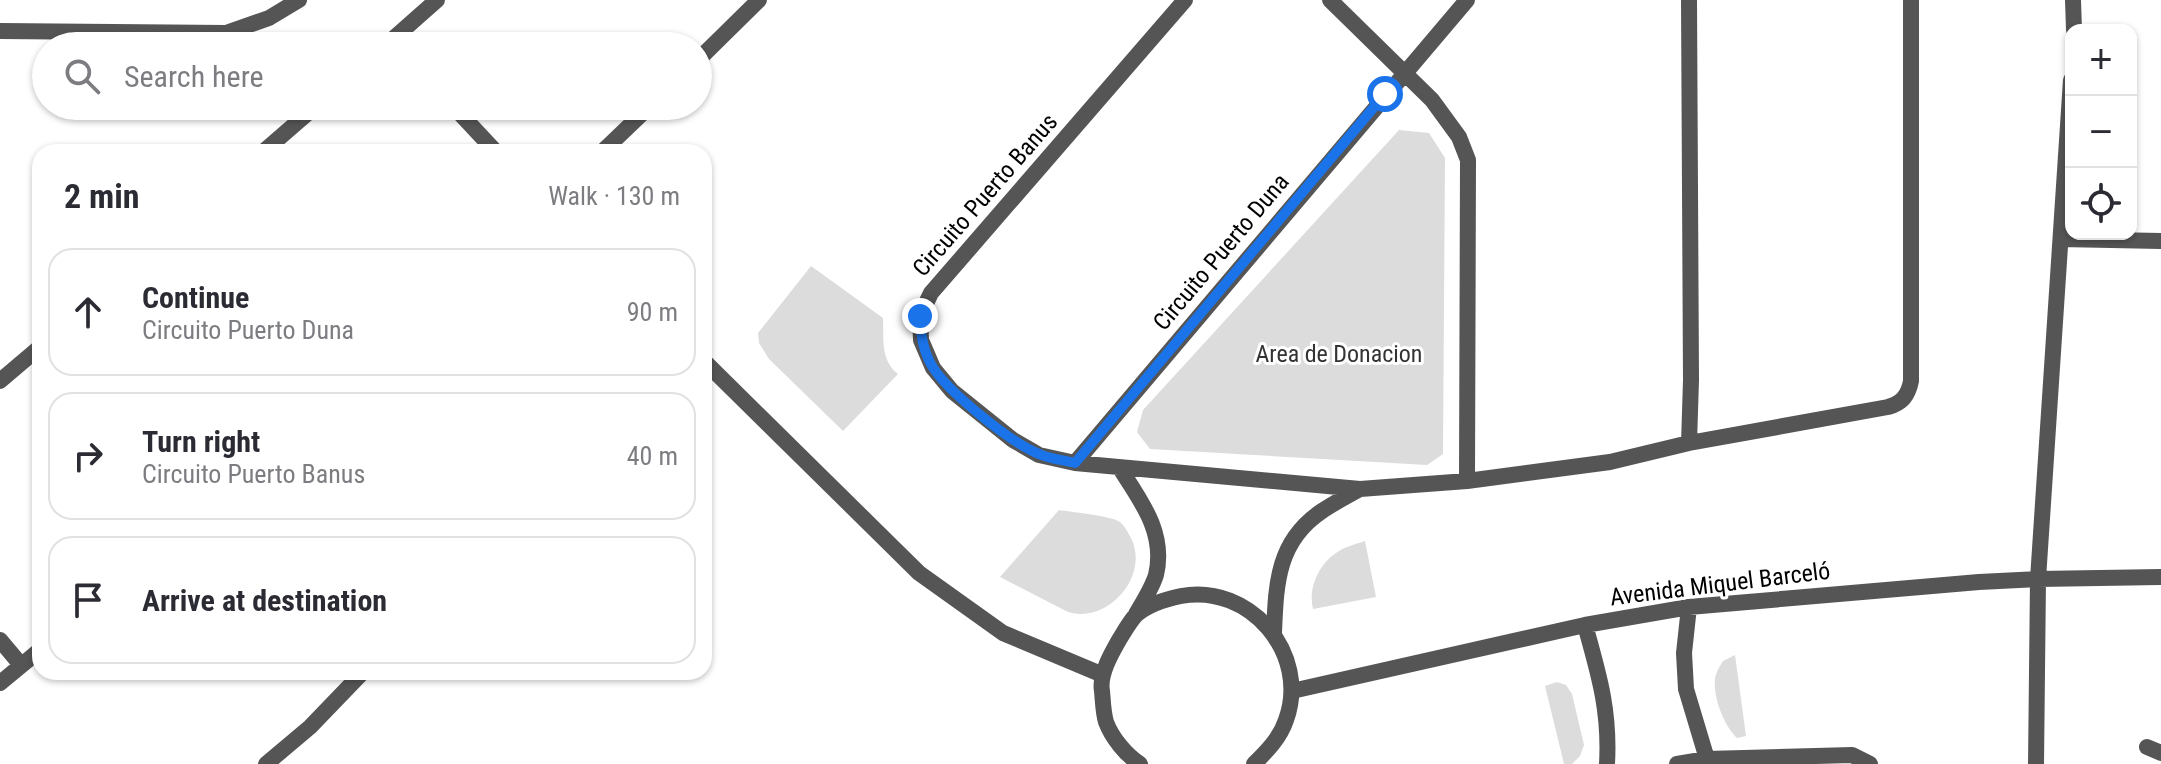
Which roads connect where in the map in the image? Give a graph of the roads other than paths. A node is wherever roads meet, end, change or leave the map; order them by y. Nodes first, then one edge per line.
1 (299, 0) edge
2 (437, 0) edge
3 (759, 0) edge
4 (1185, 0) edge
5 (1330, 0) edge
6 (1467, 0) edge
7 (1689, 0) edge
8 (1911, 0) edge
9 (2073, 0) edge
10 (2074, 24) edge
11 (0, 31) edge
12 (113, 32) edge
13 (229, 32) edge
14 (404, 32) edge
15 (712, 46) edge
16 (1405, 71) junction
17 (2070, 96) edge
18 (300, 120) edge
19 (466, 120) edge
20 (635, 120) edge
21 (272, 144) edge
22 (489, 144) edge
23 (610, 144) edge
24 (2061, 239) junction
25 (2161, 241) edge
26 (32, 354) edge
27 (712, 369) edge
28 (0, 381) edge
29 (1689, 443) junction
30 (1075, 463) junction
31 (1119, 467) junction
32 (1467, 481) junction
33 (1360, 489) junction
34 (2161, 577) edge
35 (2038, 579) junction
36 (1689, 607) junction
37 (1136, 615) junction
38 (1585, 625) junction
39 (1274, 633) junction
40 (0, 640) edge
41 (32, 656) edge
42 (21, 665) junction
43 (1103, 675) junction
44 (355, 680) edge
45 (1, 684) edge
46 (1292, 691) junction
47 (1707, 759) junction
48 (1129, 761) edge
49 (266, 764) edge
50 (1254, 764) edge
51 (1607, 764) edge
52 (1677, 764) edge
53 (1870, 764) edge
54 (2036, 764) edge

1 - 13 street
2 - 14 street
3 - 15 street
4 - 30 street, Circuito Puerto Banus
5 - 16 street
6 - 16 street, Circuito Puerto Duna
7 - 29 street
8 - 29 street, Circuito Puerto Banus
9 - 10 street
11 - 12 street
16 - 30 street, Circuito Puerto Duna
16 - 32 street
17 - 24 street
18 - 21 street
19 - 22 street
20 - 23 street
24 - 25 street
24 - 35 street
26 - 28 street
27 - 43 street
29 - 32 street, Circuito Puerto Banus
30 - 31 street, Circuito Puerto Banus
31 - 33 street, Circuito Puerto Banus
31 - 37 street
32 - 33 street, Circuito Puerto Banus
33 - 39 street
34 - 35 street, Avenida Miquel Barceló
35 - 36 street, Avenida Miquel Barceló
35 - 54 street
36 - 38 street, Avenida Miquel Barceló
36 - 47 street
37 - 39 street
37 - 43 street
38 - 46 street, Avenida Miquel Barceló
38 - 51 street
39 - 46 street
40 - 42 street
41 - 42 street
42 - 45 street
43 - 48 street
44 - 49 street
46 - 50 street
47 - 52 street
47 - 53 street

